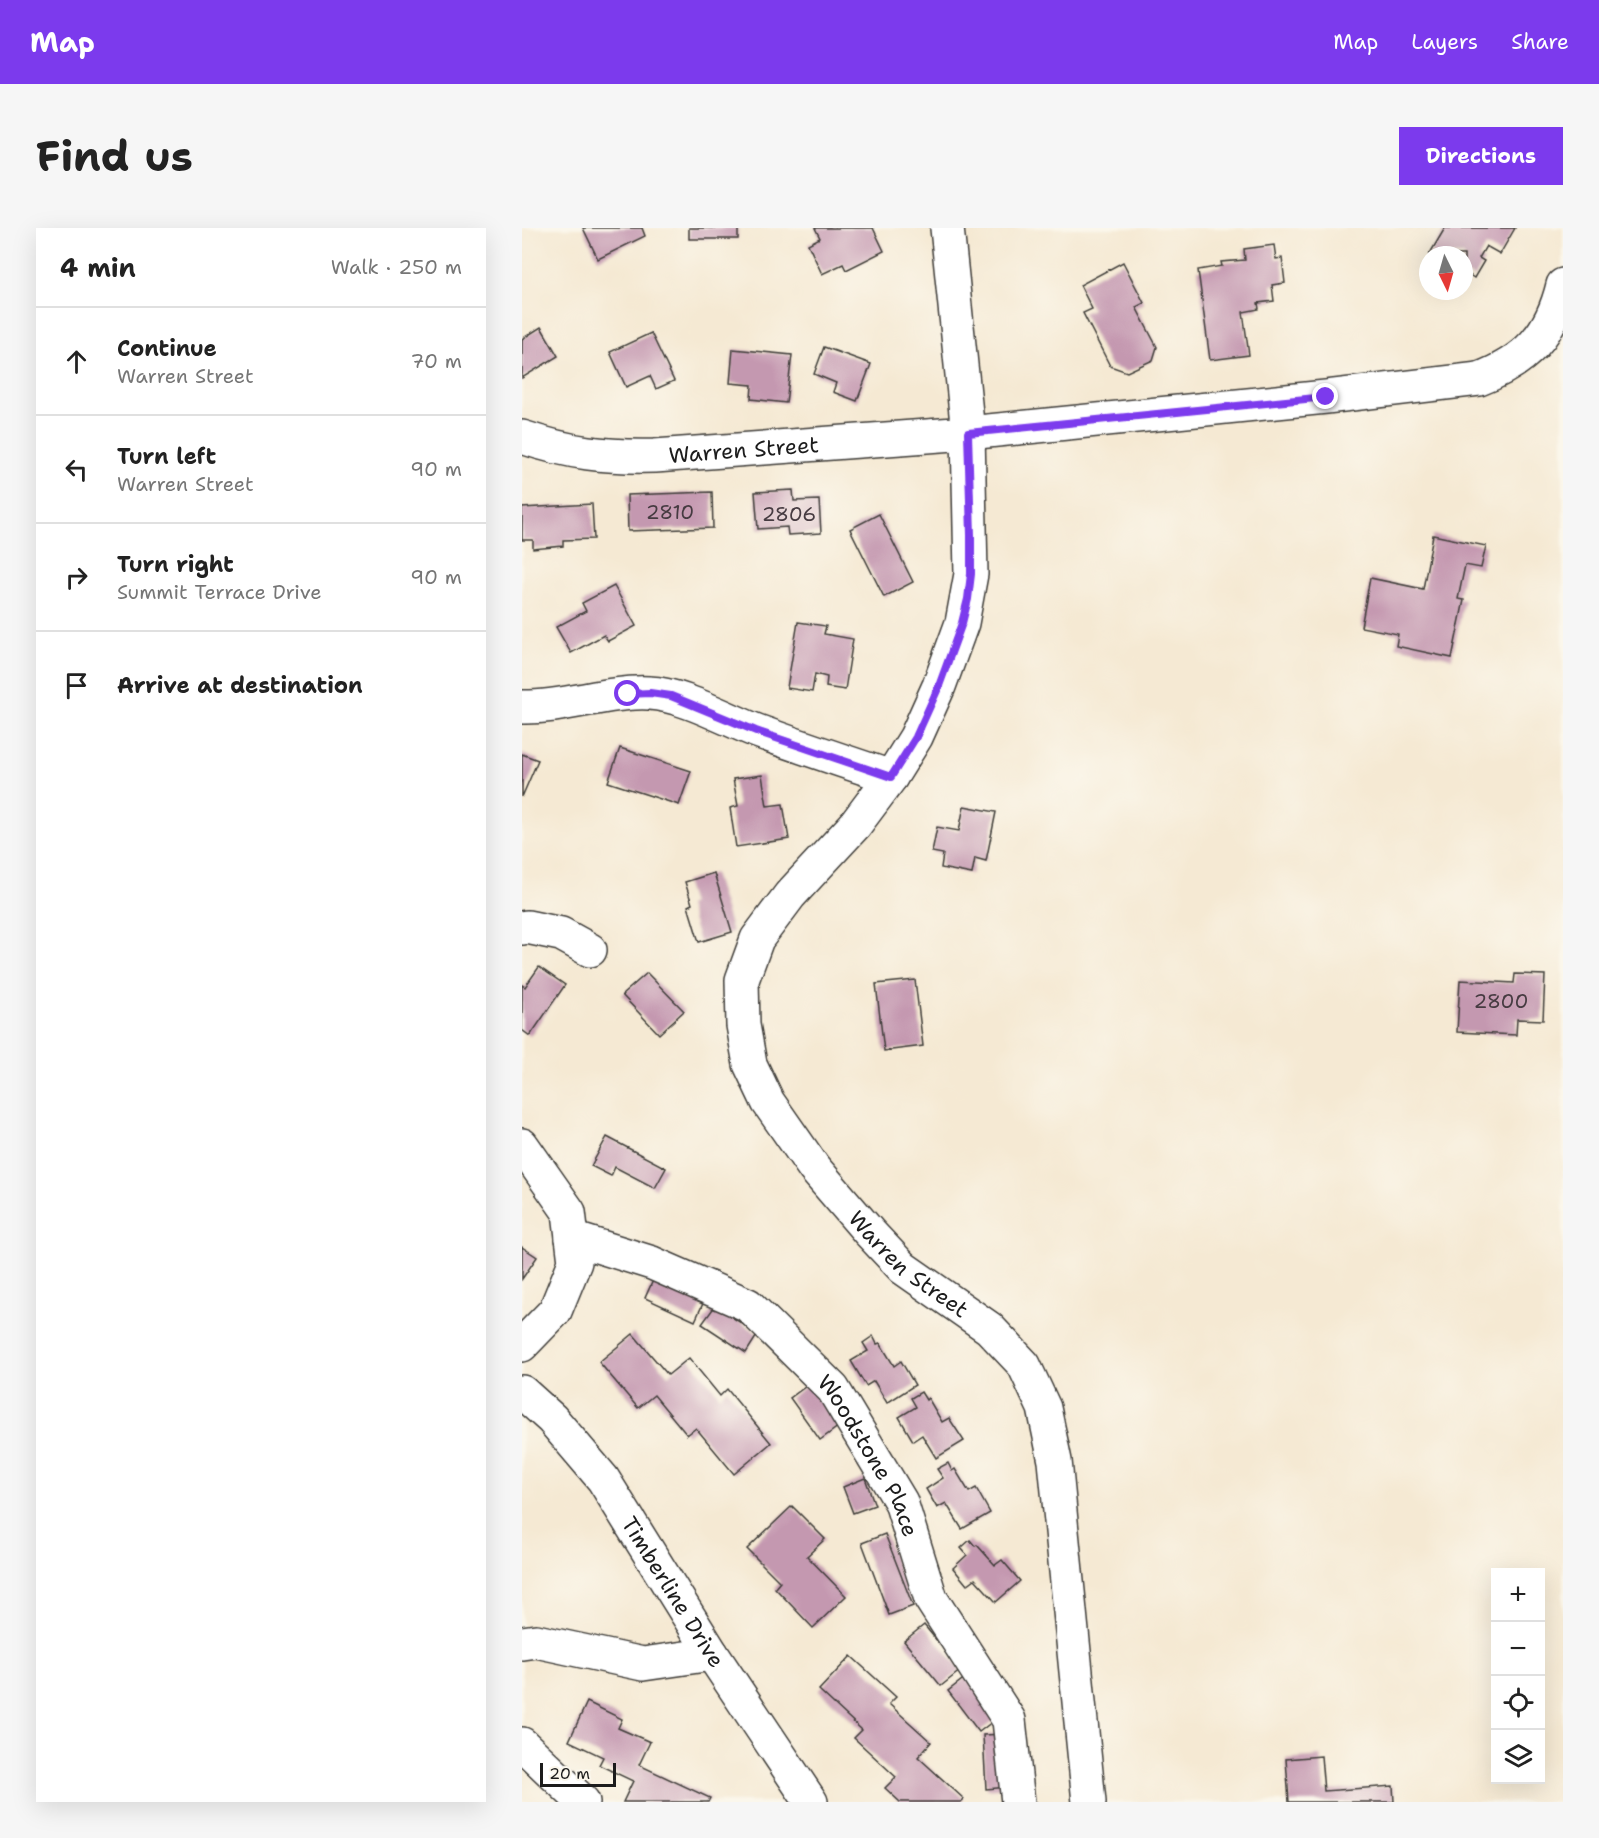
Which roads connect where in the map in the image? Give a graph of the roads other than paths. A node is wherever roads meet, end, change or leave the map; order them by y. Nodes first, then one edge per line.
1 (947, 228) edge
2 (1563, 285) edge
3 (968, 433) junction
4 (522, 437) edge
5 (522, 707) edge
6 (891, 777) junction
7 (522, 928) edge
8 (590, 950) dead end
9 (522, 1145) edge
10 (572, 1238) junction
11 (522, 1346) edge
12 (522, 1392) edge
13 (522, 1643) edge
14 (712, 1654) junction
15 (522, 1744) edge
16 (583, 1802) edge
17 (811, 1802) edge
18 (1018, 1802) edge
19 (1089, 1802) edge

1 - 3 street, Warren Street
2 - 3 street
3 - 4 street, Warren Street
3 - 6 street, Warren Street
5 - 6 street
6 - 19 street, Warren Street
7 - 8 street
9 - 10 street
10 - 11 street
10 - 18 street, Woodstone Place
12 - 14 street, Timberline Drive
13 - 14 street
14 - 17 street, Timberline Drive
15 - 16 street

